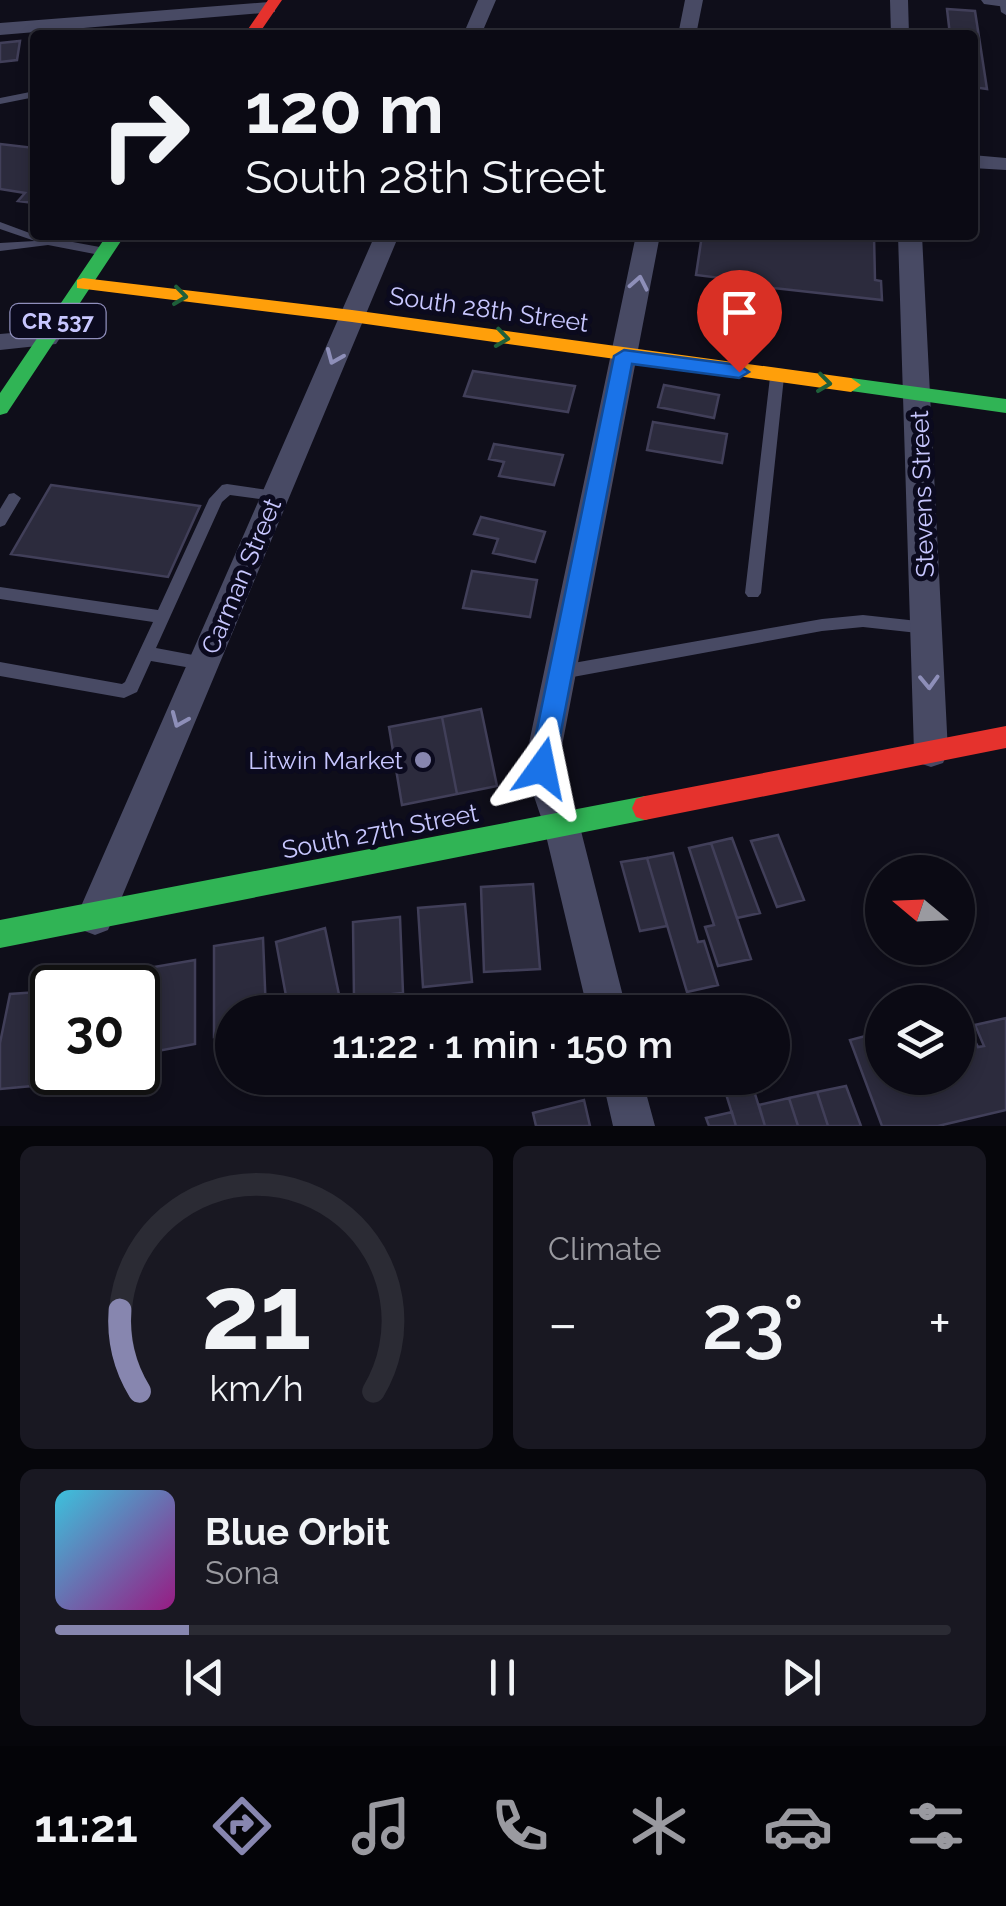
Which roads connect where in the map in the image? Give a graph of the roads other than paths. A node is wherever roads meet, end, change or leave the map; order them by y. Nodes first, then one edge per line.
1 (487, 0) edge
2 (694, 0) edge
3 (899, 0) edge
4 (272, 4) edge
5 (0, 30) edge
6 (254, 30) edge
7 (474, 30) edge
8 (688, 30) edge
9 (900, 30) edge
10 (30, 95) edge
11 (0, 101) edge
12 (978, 162) edge
13 (1006, 164) edge
14 (0, 225) edge
15 (30, 236) edge
16 (41, 240) edge
17 (385, 240) edge
18 (647, 240) edge
19 (910, 240) edge
20 (111, 243) edge
21 (52, 244) junction
22 (0, 247) edge
23 (83, 284) junction
24 (352, 316) junction
25 (47, 338) junction
26 (0, 342) edge
27 (624, 356) junction
28 (777, 377) junction
29 (919, 395) junction
30 (1006, 406) edge
31 (0, 408) edge
32 (275, 496) junction
33 (14, 498) dead end
34 (0, 521) edge
35 (0, 593) edge
36 (753, 593) dead end
37 (162, 617) junction
38 (926, 628) junction
39 (145, 653) junction
40 (204, 663) junction
41 (0, 669) edge
42 (562, 672) junction
43 (1006, 738) edge
44 (931, 752) junction
45 (561, 823) junction
46 (95, 917) junction
47 (0, 934) edge
48 (603, 995) edge
49 (626, 1095) edge
50 (634, 1126) edge

1 - 7 street
2 - 8 street
3 - 9 street
4 - 5 street
4 - 6 main road
10 - 11 lane
12 - 13 street
14 - 15 lane
16 - 21 lane
17 - 24 street, Carman Street
27 -> 18 street
19 - 29 street, Stevens Street
20 - 21 lane
20 - 23 main road, CR 537
21 - 22 lane
23 -> 24 main road, South 28th Street
23 - 25 main road, CR 537
24 -> 27 main road, South 28th Street
24 -> 32 street, Carman Street
25 - 26 street
25 - 31 main road, CR 537
27 - 28 main road, South 28th Street
27 - 42 street
28 -> 29 main road, South 28th Street
28 - 36 lane
29 - 30 main road, South 28th Street
29 - 38 street, Stevens Street
32 - 37 lane
32 - 40 street, Carman Street
33 - 34 lane
35 - 37 lane
37 - 39 lane
38 - 42 lane
38 -> 44 street, Stevens Street
39 - 40 lane
39 - 41 lane
40 -> 46 street, Carman Street
42 - 45 street
43 - 44 main road, South 27th Street
44 - 45 main road, South 27th Street
45 - 46 main road, South 27th Street
45 - 48 street
46 - 47 main road, South 27th Street
49 - 50 street

